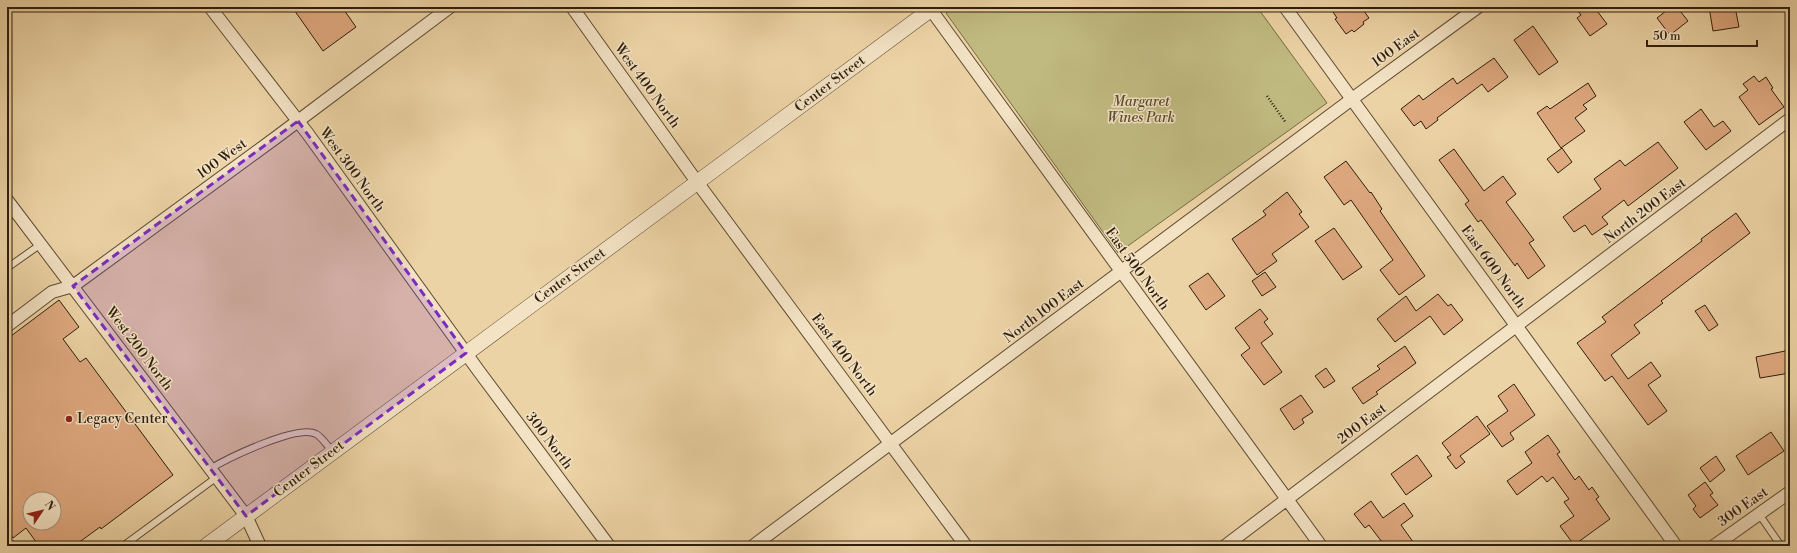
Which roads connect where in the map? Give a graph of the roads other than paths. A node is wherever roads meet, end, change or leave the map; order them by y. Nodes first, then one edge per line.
1 (210, 7) edge
2 (450, 7) edge
3 (572, 7) edge
4 (1285, 7) edge
5 (1478, 7) edge
6 (931, 8) edge
7 (1352, 99) junction
8 (1790, 119) edge
9 (298, 121) junction
10 (697, 182) junction
11 (7, 200) edge
12 (40, 244) junction
13 (7, 268) edge
14 (1120, 272) junction
15 (73, 286) junction
16 (7, 326) edge
17 (1517, 326) junction
18 (466, 353) junction
19 (891, 444) junction
20 (333, 452) junction
21 (214, 473) junction
22 (1790, 492) edge
23 (1287, 500) junction
24 (1759, 514) junction
25 (246, 516) junction
26 (123, 546) edge
27 (206, 546) edge
28 (260, 546) edge
29 (609, 546) edge
30 (753, 546) edge
31 (966, 546) edge
32 (1225, 546) edge
33 (1321, 546) edge
34 (1676, 546) edge
35 (1714, 546) edge
36 (1782, 546) edge

1 - 9 street, West 300 North
2 - 9 street, 100 West
3 - 10 street, West 400 North
4 - 7 street, East 600 North
5 - 7 street, 100 East
6 - 10 street, Center Street
6 - 14 street, East 500 North
7 - 14 street, North 100 East
7 - 17 street, East 600 North
8 - 17 street, North 200 East
9 - 15 street, 100 West
9 - 18 street, West 300 North
10 - 18 street, Center Street
10 - 19 street, East 400 North
11 - 12 street, West 200 North
12 - 13 lane
12 - 15 street, West 200 North
14 - 19 street, North 100 East
14 - 23 street, East 500 North
15 - 16 street, 100 West
15 - 21 street, West 200 North
17 - 23 street, 200 East
17 - 34 street, East 600 North
18 - 20 street, Center Street
18 - 29 street, 300 North
19 - 30 street, North 100 East
19 - 31 street, East 400 North
20 - 21 lane
20 - 25 street, Center Street
21 - 25 street, West 200 North
21 - 26 lane
22 - 24 street, 300 East
23 - 32 street, 200 East
23 - 33 street, East 500 North
24 - 35 street, 300 East
24 - 36 lane
25 - 27 street, Center Street
25 - 28 street, West 200 North

